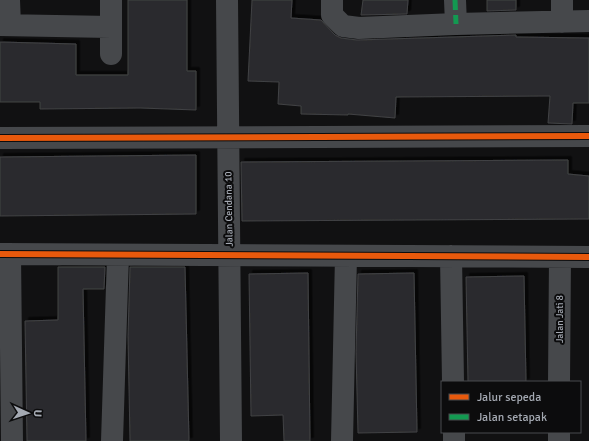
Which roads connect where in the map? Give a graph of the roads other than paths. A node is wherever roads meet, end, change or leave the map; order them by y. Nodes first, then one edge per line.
1 (9, 0) edge
2 (111, 0) edge
3 (228, 0) edge
4 (332, 0) edge
5 (455, 0) edge
6 (562, 0) edge
7 (589, 21) edge
8 (562, 22) junction
9 (456, 24) junction
10 (5, 25) edge
11 (111, 27) junction
12 (110, 54) dead end
13 (589, 136) edge
14 (0, 138) edge
15 (228, 139) junction
16 (5, 254) edge
17 (118, 255) junction
18 (229, 256) junction
19 (346, 256) junction
20 (451, 256) junction
21 (560, 257) junction
22 (589, 257) edge
23 (453, 381) edge
24 (560, 381) edge
25 (12, 441) edge
26 (112, 441) edge
27 (231, 441) edge
28 (342, 441) edge

1 - 10 street
2 - 11 street
3 - 15 street, Jalan Cendana 10
4 - 9 street
5 - 9 street
6 - 8 street
7 - 8 street
8 - 9 street
10 - 11 street
11 - 12 street
13 - 15 street
14 - 15 street
15 - 18 street, Jalan Cendana 10
16 - 17 street
16 - 25 street
17 - 18 street
17 - 26 street
18 - 19 street
18 - 27 street, Jalan Cendana 10
19 - 20 street
19 - 28 street
20 - 21 street
20 - 23 street
21 - 22 street
21 - 24 street, Jalan Jati 8

